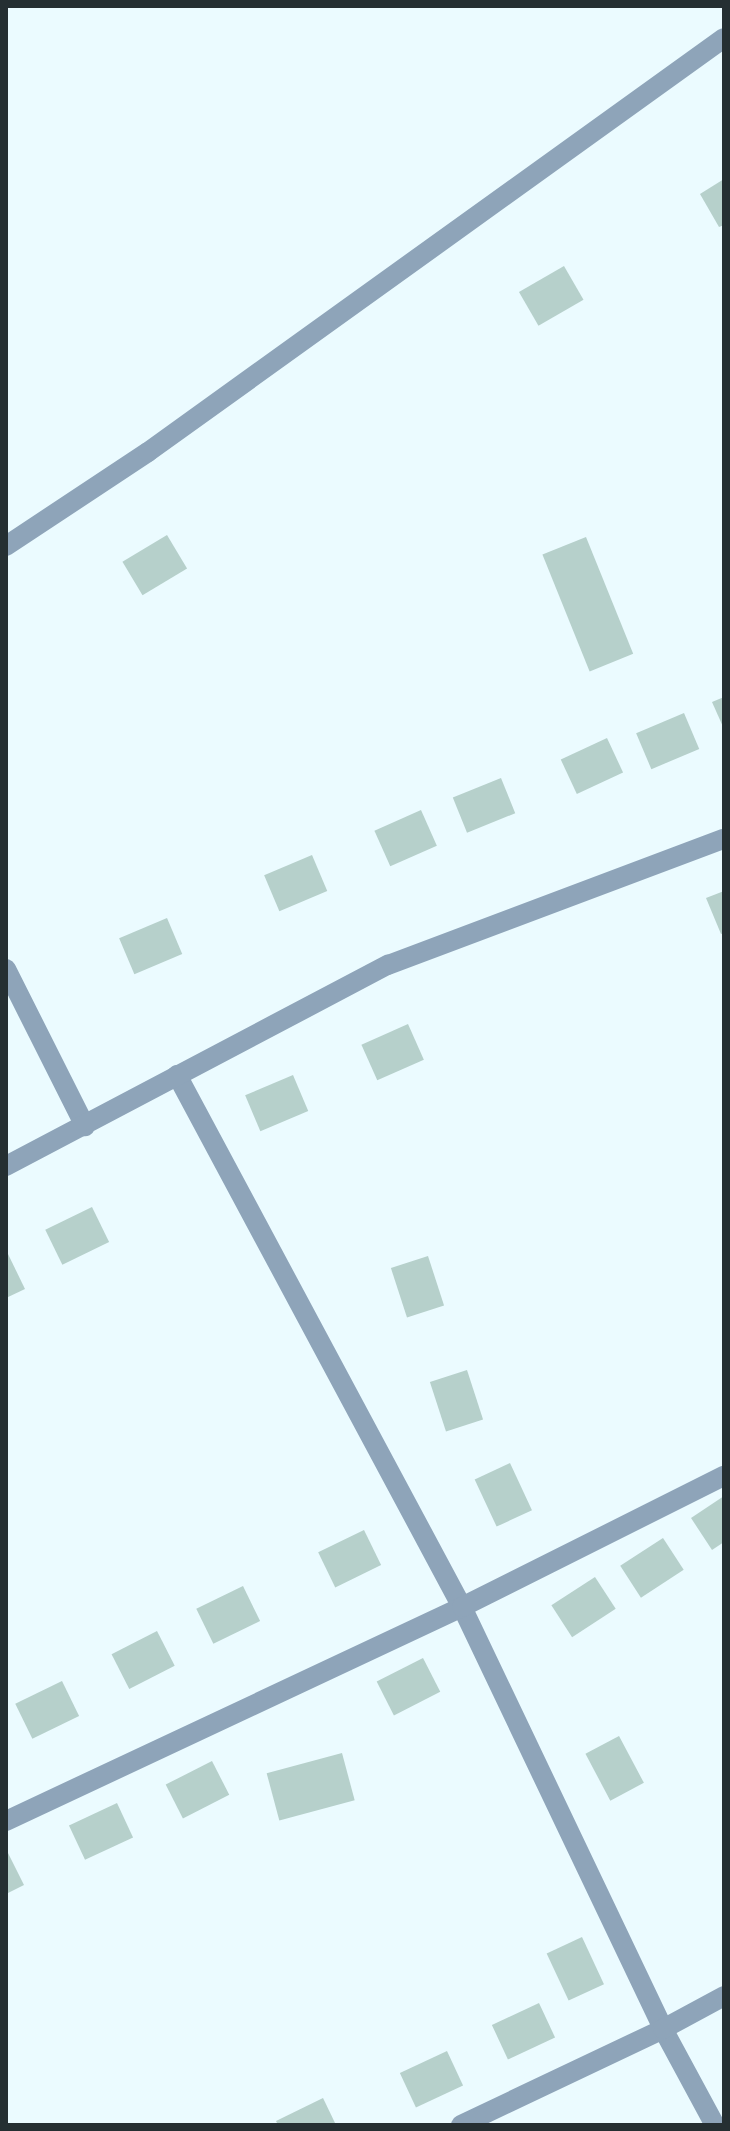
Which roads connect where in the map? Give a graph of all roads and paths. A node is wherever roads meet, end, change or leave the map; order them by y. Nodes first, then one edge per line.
1 (724, 38) edge
2 (6, 546) edge
3 (724, 839) edge
4 (6, 969) edge
5 (177, 1075) junction
6 (85, 1126) junction
7 (6, 1166) edge
8 (724, 1476) edge
9 (462, 1607) junction
10 (6, 1821) edge
11 (724, 1996) edge
12 (663, 2029) junction
13 (461, 2125) edge
14 (715, 2125) edge

1 - 2 street
3 - 5 street
4 - 6 street
5 - 6 street
5 - 9 street
6 - 7 street
8 - 9 street
9 - 10 street
9 - 12 street
11 - 12 street
12 - 13 street
12 - 14 street

